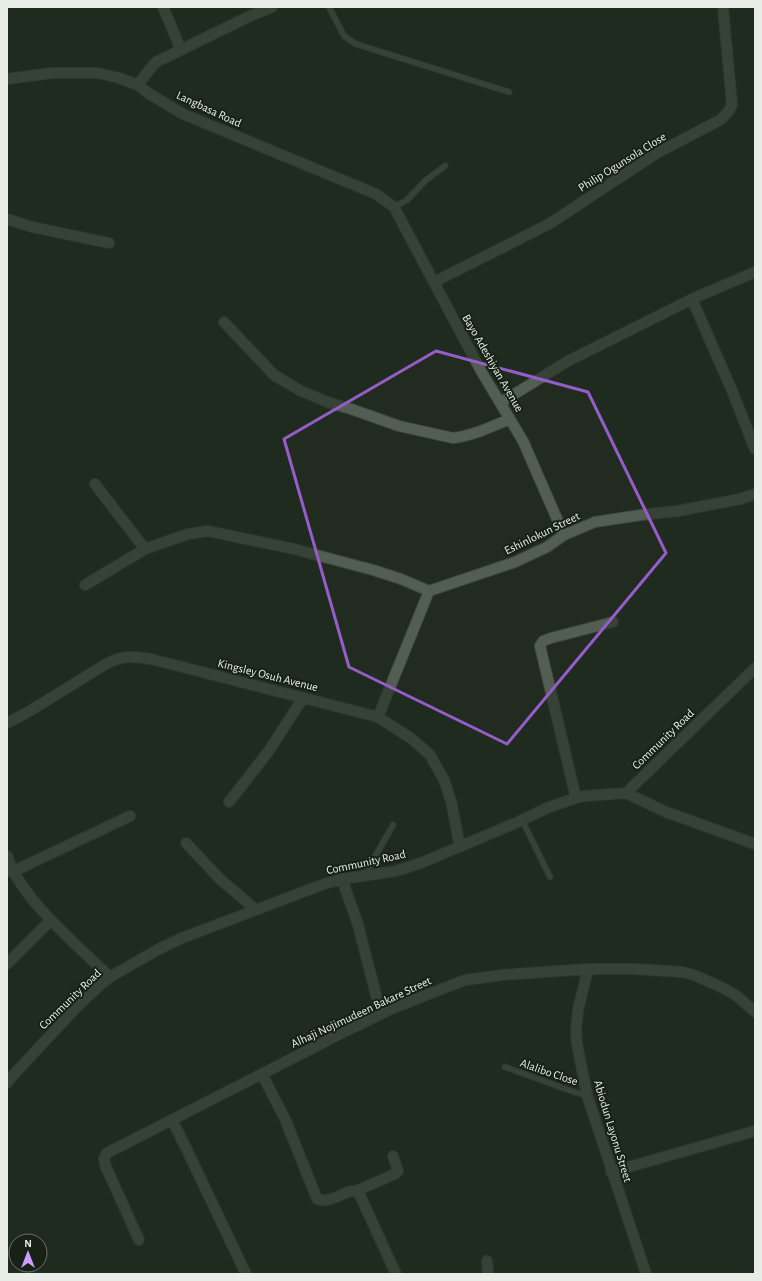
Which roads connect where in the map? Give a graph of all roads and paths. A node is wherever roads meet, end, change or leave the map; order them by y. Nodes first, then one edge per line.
1 (163, 7) edge
2 (272, 7) edge
3 (329, 7) edge
4 (723, 7) edge
5 (181, 50) junction
6 (7, 79) edge
7 (138, 85) junction
8 (509, 92) dead end
9 (445, 166) dead end
10 (394, 207) junction
11 (7, 220) edge
12 (109, 242) dead end
13 (755, 272) edge
14 (434, 282) junction
15 (692, 299) junction
16 (224, 322) dead end
17 (500, 403) junction
18 (510, 419) junction
19 (755, 449) edge
20 (95, 484) dead end
21 (755, 494) edge
22 (564, 535) junction
23 (145, 549) junction
24 (85, 585) dead end
25 (429, 591) junction
26 (613, 622) dead end
27 (755, 668) edge
28 (303, 698) junction
29 (378, 717) junction
30 (7, 723) edge
31 (626, 793) junction
32 (576, 798) junction
33 (229, 802) dead end
34 (130, 816) dead end
35 (522, 820) junction
36 (393, 825) dead end
37 (186, 843) dead end
38 (755, 844) edge
39 (460, 848) junction
40 (7, 856) edge
41 (12, 872) junction
42 (363, 876) junction
43 (550, 877) dead end
44 (342, 879) junction
45 (256, 910) junction
46 (51, 920) junction
47 (7, 964) edge
48 (588, 968) junction
49 (110, 977) junction
50 (755, 1012) edge
51 (382, 1014) junction
52 (505, 1067) dead end
53 (262, 1074) junction
54 (7, 1083) edge
55 (587, 1094) junction
56 (172, 1120) junction
57 (755, 1131) edge
58 (393, 1156) dead end
59 (611, 1172) junction
60 (356, 1191) junction
61 (139, 1240) dead end
62 (487, 1261) dead end
63 (246, 1274) edge
64 (396, 1274) edge
65 (488, 1274) edge
66 (646, 1274) edge

1 - 5 street
2 - 5 street
3 - 8 lane
4 - 14 street, Philip Ogunsola Close
5 - 7 street
6 - 7 street, Langbasa Road
7 - 10 street, Langbasa Road
9 - 10 lane
10 - 14 street, Bayo Adeshiyan Avenue
11 - 12 street
13 - 15 street
14 - 17 street, Bayo Adeshiyan Avenue
15 - 17 street
15 - 19 street
16 - 18 street
17 - 18 street, Bayo Adeshiyan Avenue
18 - 22 street, Bayo Adeshiyan Avenue
20 - 23 street
21 - 22 street, Eshinlokun Street
22 - 25 street, Eshinlokun Street
23 - 24 street
23 - 25 street
25 - 29 street
26 - 32 street
27 - 31 street, Community Road
28 - 29 street, Kingsley Osuh Avenue
28 - 30 street, Kingsley Osuh Avenue
28 - 33 street
29 - 39 street, Kingsley Osuh Avenue
31 - 32 street, Community Road
31 - 38 street
32 - 35 street, Community Road
34 - 41 street
35 - 39 street, Community Road
35 - 43 lane
36 - 42 lane
37 - 45 street
39 - 42 street, Community Road
40 - 41 street
41 - 46 street
42 - 44 street, Community Road
44 - 45 street, Community Road
44 - 51 street
45 - 49 street, Community Road
46 - 47 street
46 - 49 street
48 - 50 street, Alhaji Nojimudeen Bakare Street
48 - 51 street, Alhaji Nojimudeen Bakare Street
48 - 55 street, Abiodun Layonu Street
49 - 54 street, Community Road
51 - 53 street, Alhaji Nojimudeen Bakare Street
52 - 55 lane, Alalibo Close
53 - 56 street, Alhaji Nojimudeen Bakare Street
53 - 60 street
55 - 59 street, Abiodun Layonu Street
56 - 61 street, Alhaji Nojimudeen Bakare Street
56 - 63 street
57 - 59 street
58 - 60 street
59 - 66 street, Abiodun Layonu Street
60 - 64 street
62 - 65 street

